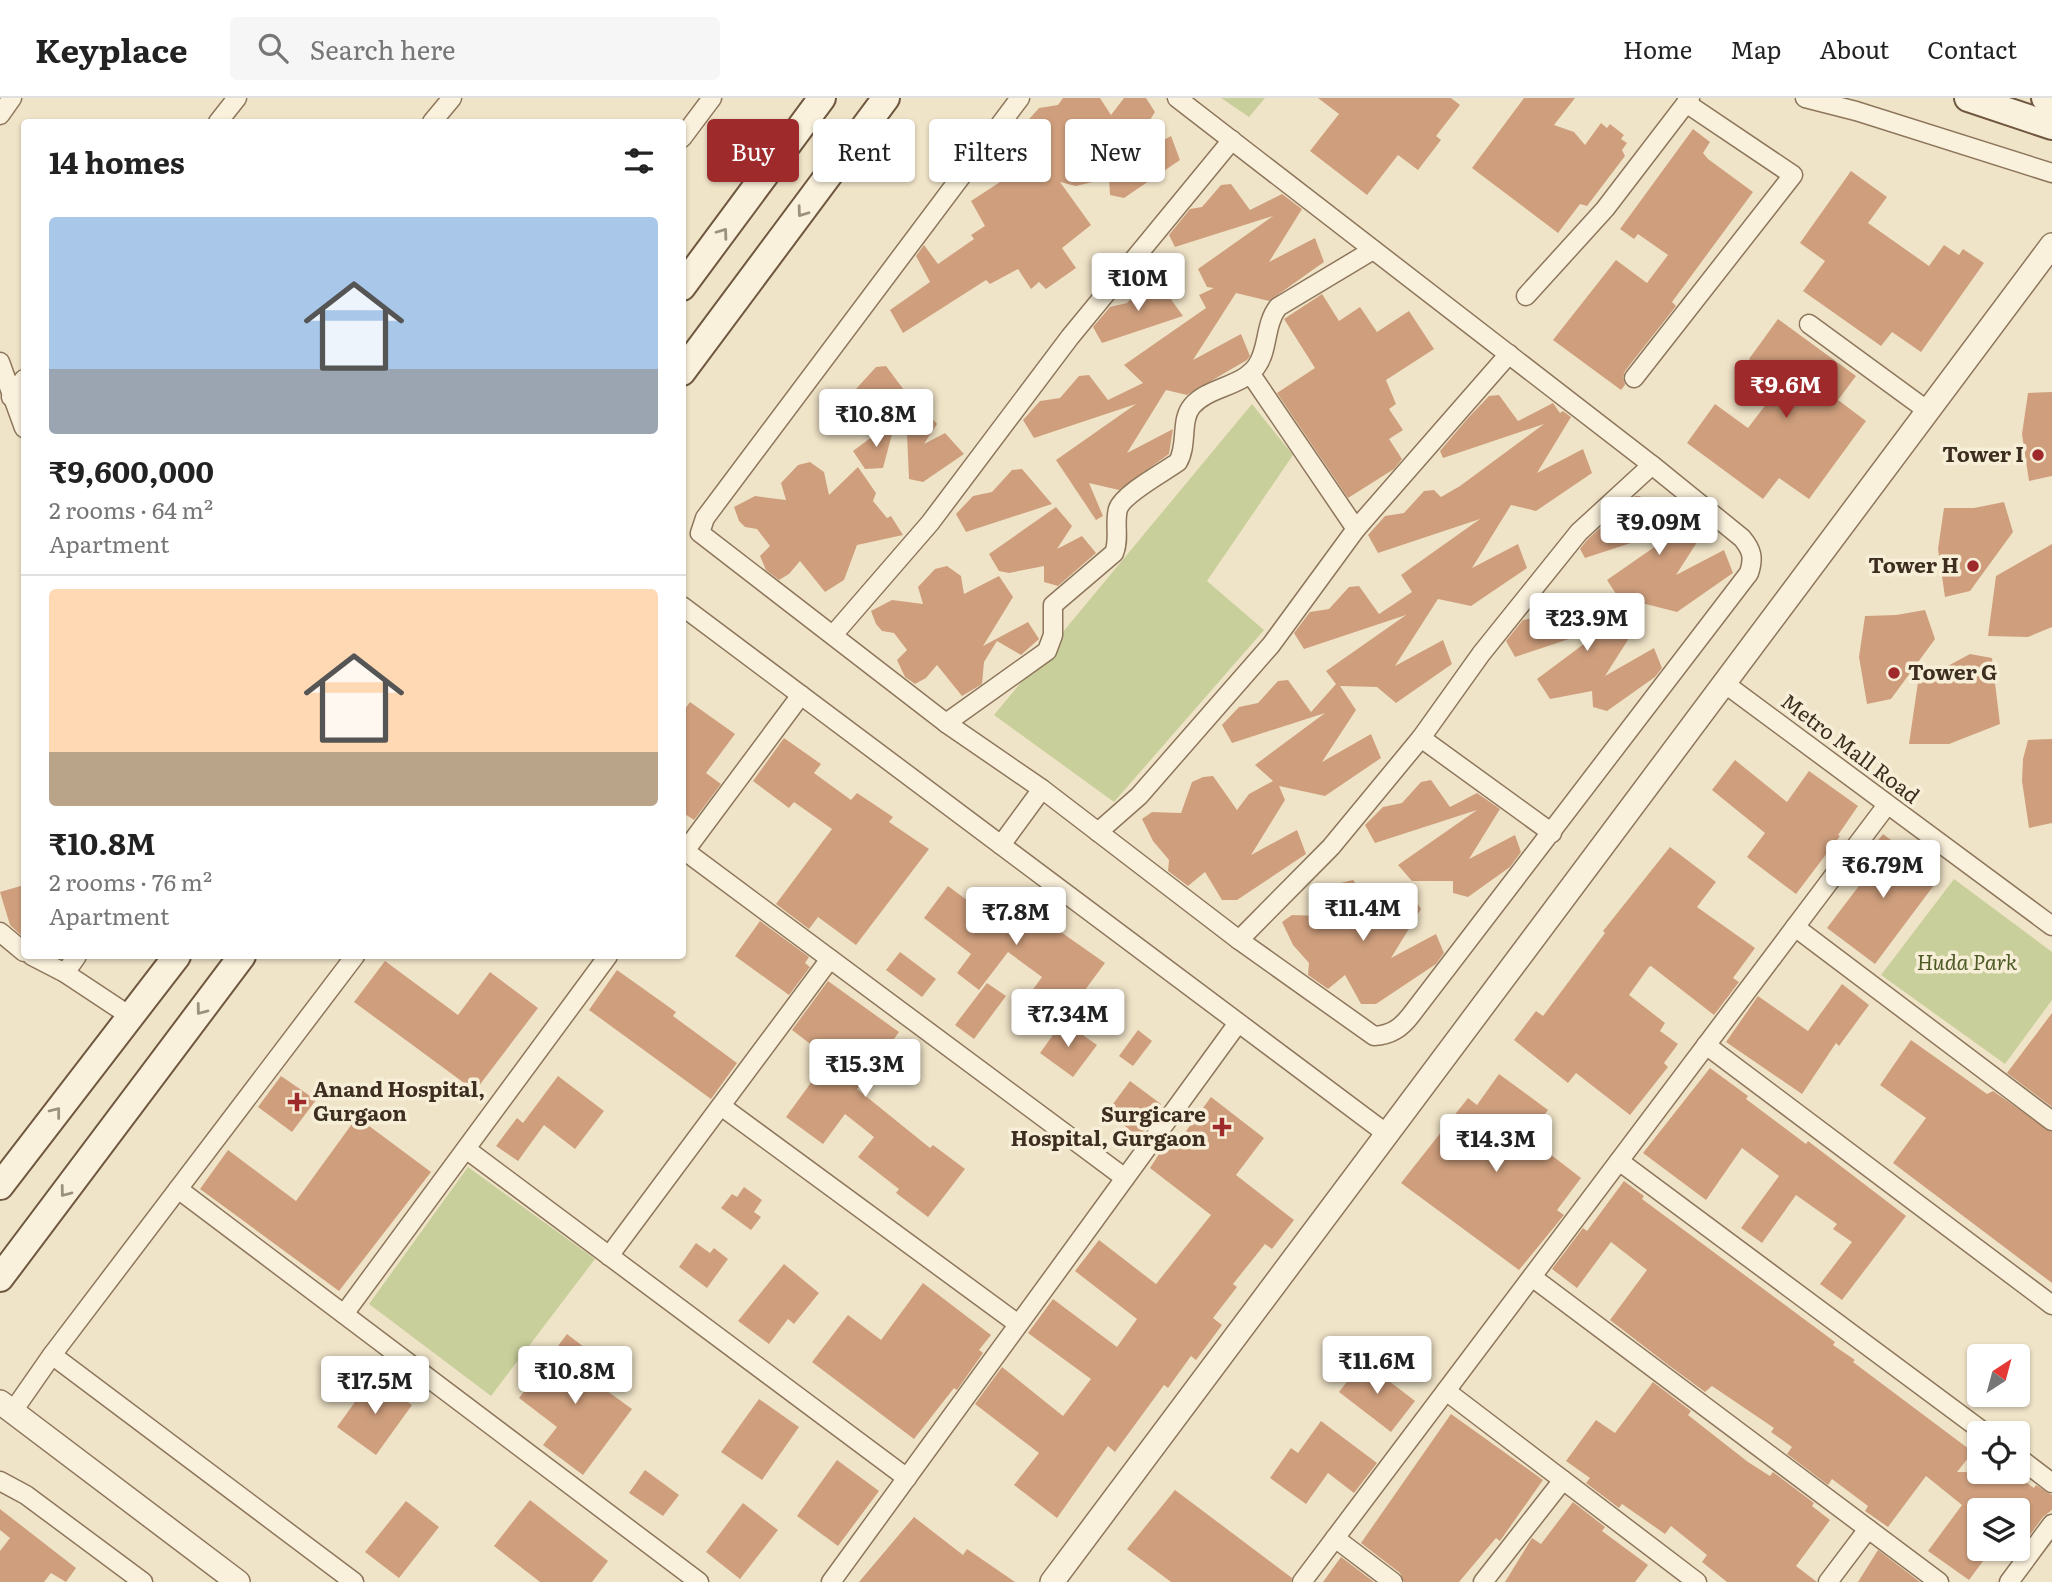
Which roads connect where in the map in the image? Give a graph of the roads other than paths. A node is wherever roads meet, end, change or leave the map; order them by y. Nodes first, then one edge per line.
1 (12, 98) edge
2 (237, 98) edge
3 (452, 98) edge
4 (712, 98) edge
5 (822, 98) edge
6 (886, 98) edge
7 (1020, 98) edge
8 (1177, 98) edge
9 (1805, 98) edge
10 (1968, 98) edge
11 (2045, 98) edge
12 (1688, 100) edge
13 (2052, 100) edge
14 (0, 115) edge
15 (220, 119) edge
16 (434, 119) edge
17 (2052, 126) edge
18 (686, 133) edge
19 (1232, 140) junction
20 (2052, 173) edge
21 (2052, 245) edge
22 (1373, 250) junction
23 (686, 283) edge
24 (1526, 296) dead end
25 (1809, 324) dead end
26 (1509, 354) junction
27 (0, 362) edge
28 (686, 367) edge
29 (1250, 373) junction
30 (1634, 378) dead end
31 (21, 383) edge
32 (11, 397) junction
33 (1928, 411) junction
34 (21, 421) edge
35 (1652, 465) junction
36 (1356, 529) junction
37 (686, 609) edge
38 (833, 635) junction
39 (1724, 683) junction
40 (801, 695) junction
41 (946, 723) junction
42 (1421, 738) junction
43 (1042, 789) junction
44 (1887, 806) junction
45 (1098, 832) junction
46 (1552, 833) junction
47 (1001, 845) junction
48 (686, 850) edge
49 (686, 854) edge
50 (2052, 926) edge
51 (1795, 927) junction
52 (0, 932) edge
53 (1239, 940) junction
54 (21, 950) edge
55 (38, 959) edge
56 (75, 959) edge
57 (175, 959) edge
58 (240, 959) edge
59 (353, 959) edge
60 (606, 959) edge
61 (830, 959) junction
62 (65, 972) junction
63 (130, 1016) junction
64 (1238, 1023) junction
65 (1706, 1045) junction
66 (721, 1106) junction
67 (2052, 1121) edge
68 (1387, 1135) junction
69 (466, 1149) junction
70 (1619, 1161) junction
71 (1125, 1178) junction
72 (0, 1186) edge
73 (178, 1189) junction
74 (609, 1256) junction
75 (1532, 1277) junction
76 (0, 1278) edge
77 (2052, 1305) edge
78 (344, 1314) junction
79 (1018, 1324) junction
80 (52, 1355) junction
81 (1446, 1391) junction
82 (7, 1407) edge
83 (1969, 1421) edge
84 (2030, 1466) edge
85 (907, 1478) junction
86 (1563, 1480) junction
87 (0, 1481) edge
88 (2052, 1483) edge
89 (2052, 1524) edge
90 (1868, 1529) junction
91 (1335, 1538) junction
92 (1675, 1576) edge
93 (2012, 1581) edge
94 (143, 1582) edge
95 (238, 1582) edge
96 (354, 1582) edge
97 (699, 1582) edge
98 (831, 1582) edge
99 (1052, 1582) edge
100 (1302, 1582) edge
101 (1393, 1582) edge
102 (1483, 1582) edge
103 (1696, 1582) edge
104 (1828, 1582) edge
105 (1939, 1582) edge

1 - 14 street
2 - 15 street
3 - 16 street
4 - 18 street
23 -> 5 main road
6 -> 28 main road
7 - 38 street
8 - 19 street
9 - 20 street
10 - 17 main road
11 - 13 main road
12 - 24 street
12 - 30 street
19 - 22 street
19 - 38 street
21 - 33 street
22 - 26 street
22 - 29 street
25 - 33 street
26 - 35 street
26 - 36 street
27 - 32 street
29 - 36 street
29 - 41 street
31 - 32 street
32 - 34 street
33 - 39 street
35 - 42 street
35 - 46 street
36 - 45 street
37 - 40 street
38 - 41 street
39 - 44 street, Metro Mall Road
39 - 68 street
40 - 47 street
40 - 48 street
41 - 43 street
42 - 46 street
42 - 53 street
43 - 45 street
43 - 47 street
44 - 50 street, Metro Mall Road
44 - 51 street
45 - 53 street
46 - 53 street
47 - 64 street
49 - 61 street
51 - 65 street
51 - 67 street
52 - 54 street
55 - 62 street
56 - 62 street
57 - 63 main road
58 -> 76 main road
59 - 73 street
60 - 69 street
61 - 66 street
61 - 71 street
62 - 63 street
72 -> 63 main road
64 - 68 street
64 - 71 street
65 - 70 street
65 - 77 street
66 - 74 street
66 - 79 street
68 - 99 street
69 - 74 street
69 - 78 street
70 - 75 street
70 - 83 street
71 - 79 street
73 - 78 street
73 - 80 street
74 - 85 street
75 - 81 street
75 - 90 street
78 - 97 street
79 - 85 street
80 - 82 street
80 - 96 street
81 - 86 street
81 - 91 street
82 - 95 street
84 - 88 street
85 - 98 street
86 - 92 street
86 - 102 street
87 - 94 street
89 - 93 street
90 - 104 street
90 - 105 street
91 - 100 street
91 - 101 street
92 - 103 street

